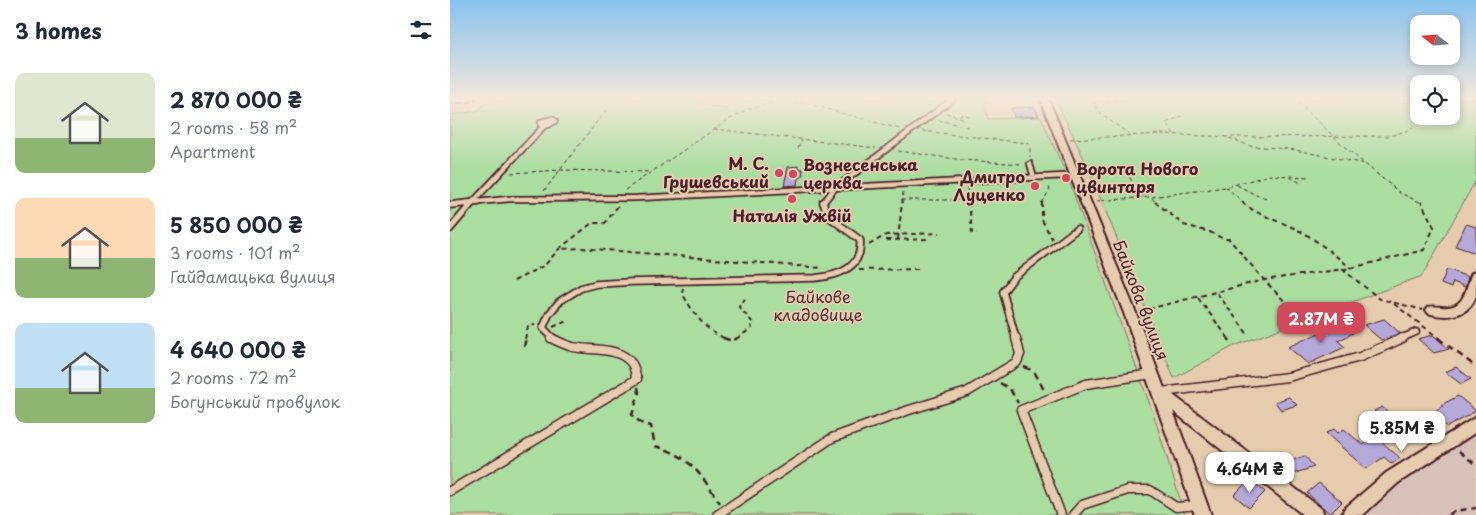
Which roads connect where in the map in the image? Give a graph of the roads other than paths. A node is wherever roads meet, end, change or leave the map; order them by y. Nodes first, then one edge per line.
1 (922, 122) edge
2 (1054, 122) edge
3 (544, 126) dead end
4 (1030, 164) road end
5 (1069, 176) junction
6 (1034, 178) junction
7 (834, 189) junction
8 (472, 203) junction
9 (450, 205) edge
10 (450, 229) edge
11 (1077, 229) dead end
12 (1476, 276) edge
13 (1432, 310) road end
14 (1416, 332) dead end
15 (1152, 374) junction
16 (1159, 392) junction
17 (1476, 424) edge
18 (450, 491) edge
19 (1201, 510) edge
20 (717, 515) edge
21 (1061, 515) edge
22 (1073, 515) edge
23 (1316, 515) edge
24 (1350, 515) edge

1 - 7 lane
2 - 5 street, Байкова вулиця
3 - 8 lane
4 - 6 lane
5 - 6 lane
5 - 15 street, Байкова вулиця
6 - 7 lane
7 - 8 lane
7 - 18 lane
8 - 9 lane
8 - 10 lane
11 - 20 lane
12 - 13 street
14 - 16 lane
15 - 16 street, Байкова вулиця
15 - 21 lane
16 - 19 street, Байкова вулиця
16 - 23 street
17 - 24 street
19 - 22 lane

